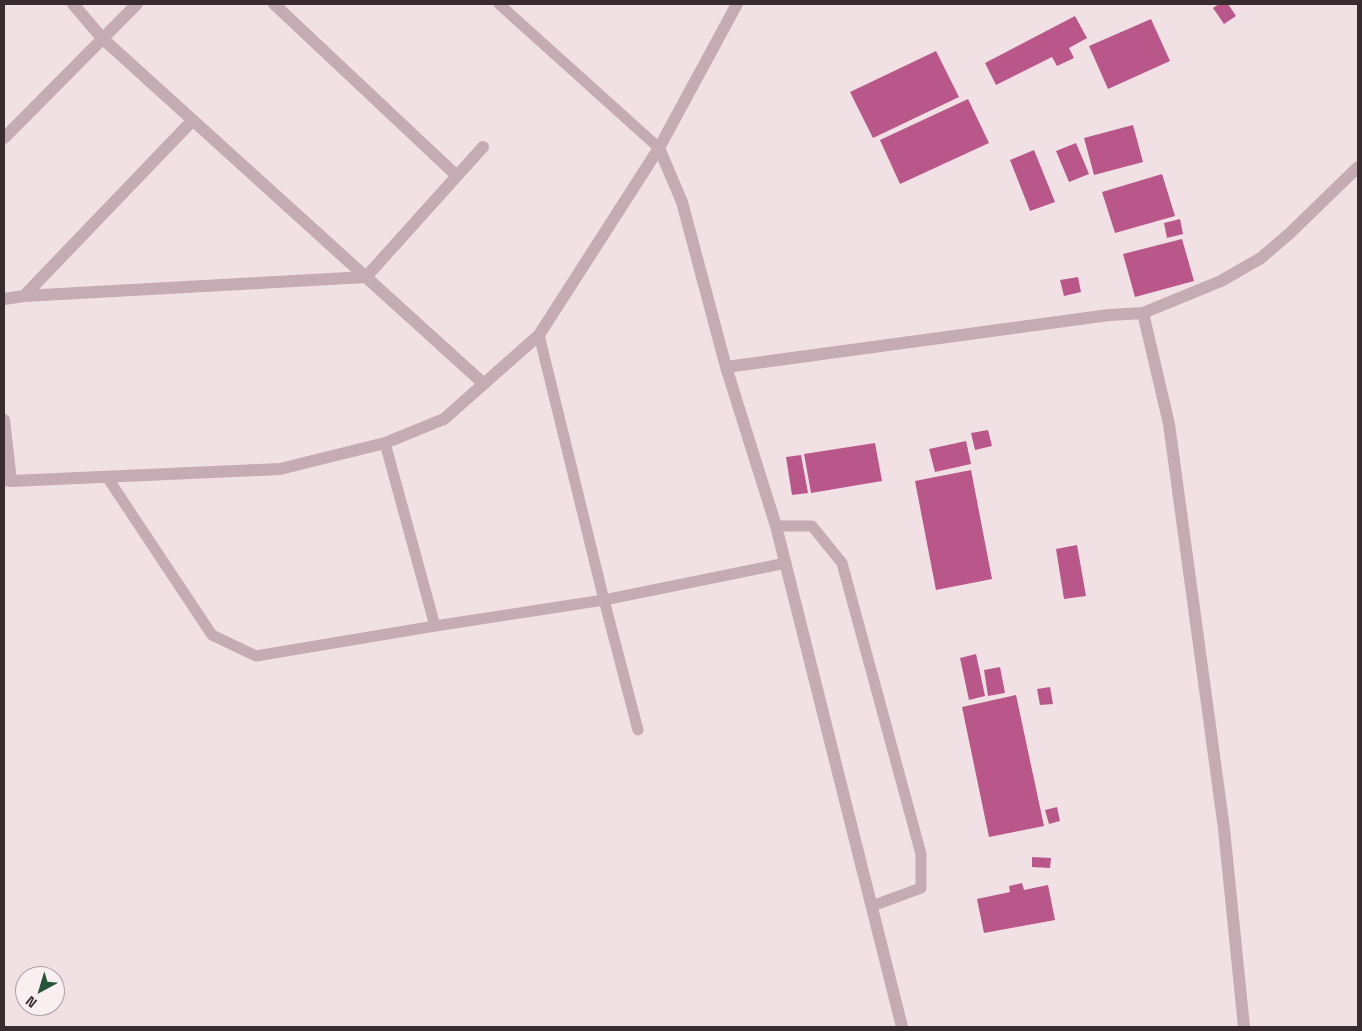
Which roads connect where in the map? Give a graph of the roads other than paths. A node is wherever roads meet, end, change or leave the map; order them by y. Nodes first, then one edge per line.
1 (73, 4) edge
2 (137, 4) edge
3 (274, 4) edge
4 (499, 4) edge
5 (737, 4) edge
6 (102, 38) junction
7 (193, 120) junction
8 (4, 138) edge
9 (482, 147) dead end
10 (659, 148) junction
11 (1358, 167) edge
12 (457, 176) junction
13 (366, 278) junction
14 (24, 296) junction
15 (4, 299) edge
16 (1143, 313) junction
17 (539, 334) junction
18 (726, 367) junction
19 (484, 384) junction
20 (4, 420) edge
21 (385, 443) junction
22 (107, 477) junction
23 (8, 481) edge
24 (776, 526) junction
25 (786, 563) junction
26 (604, 600) junction
27 (435, 626) junction
28 (638, 730) dead end
29 (872, 906) junction
30 (902, 1027) edge
31 (1244, 1027) edge

1 - 6 street
2 - 6 street
3 - 12 street
4 - 10 lane
5 - 10 street
6 - 7 street
6 - 8 street
7 - 13 street
7 - 14 street
9 - 12 street
10 - 17 street
10 - 18 street
11 - 16 street
12 - 13 street
13 - 14 street
13 - 19 street
14 - 15 street
16 - 18 street
16 - 31 street
17 - 19 street
17 - 26 lane
18 - 24 street
19 - 21 street
20 - 23 street
21 - 22 street
21 - 27 lane
22 - 23 street
22 - 27 lane
24 - 25 street
24 - 29 lane
25 - 26 lane
25 - 29 street
26 - 27 lane
26 - 28 lane
29 - 30 street

